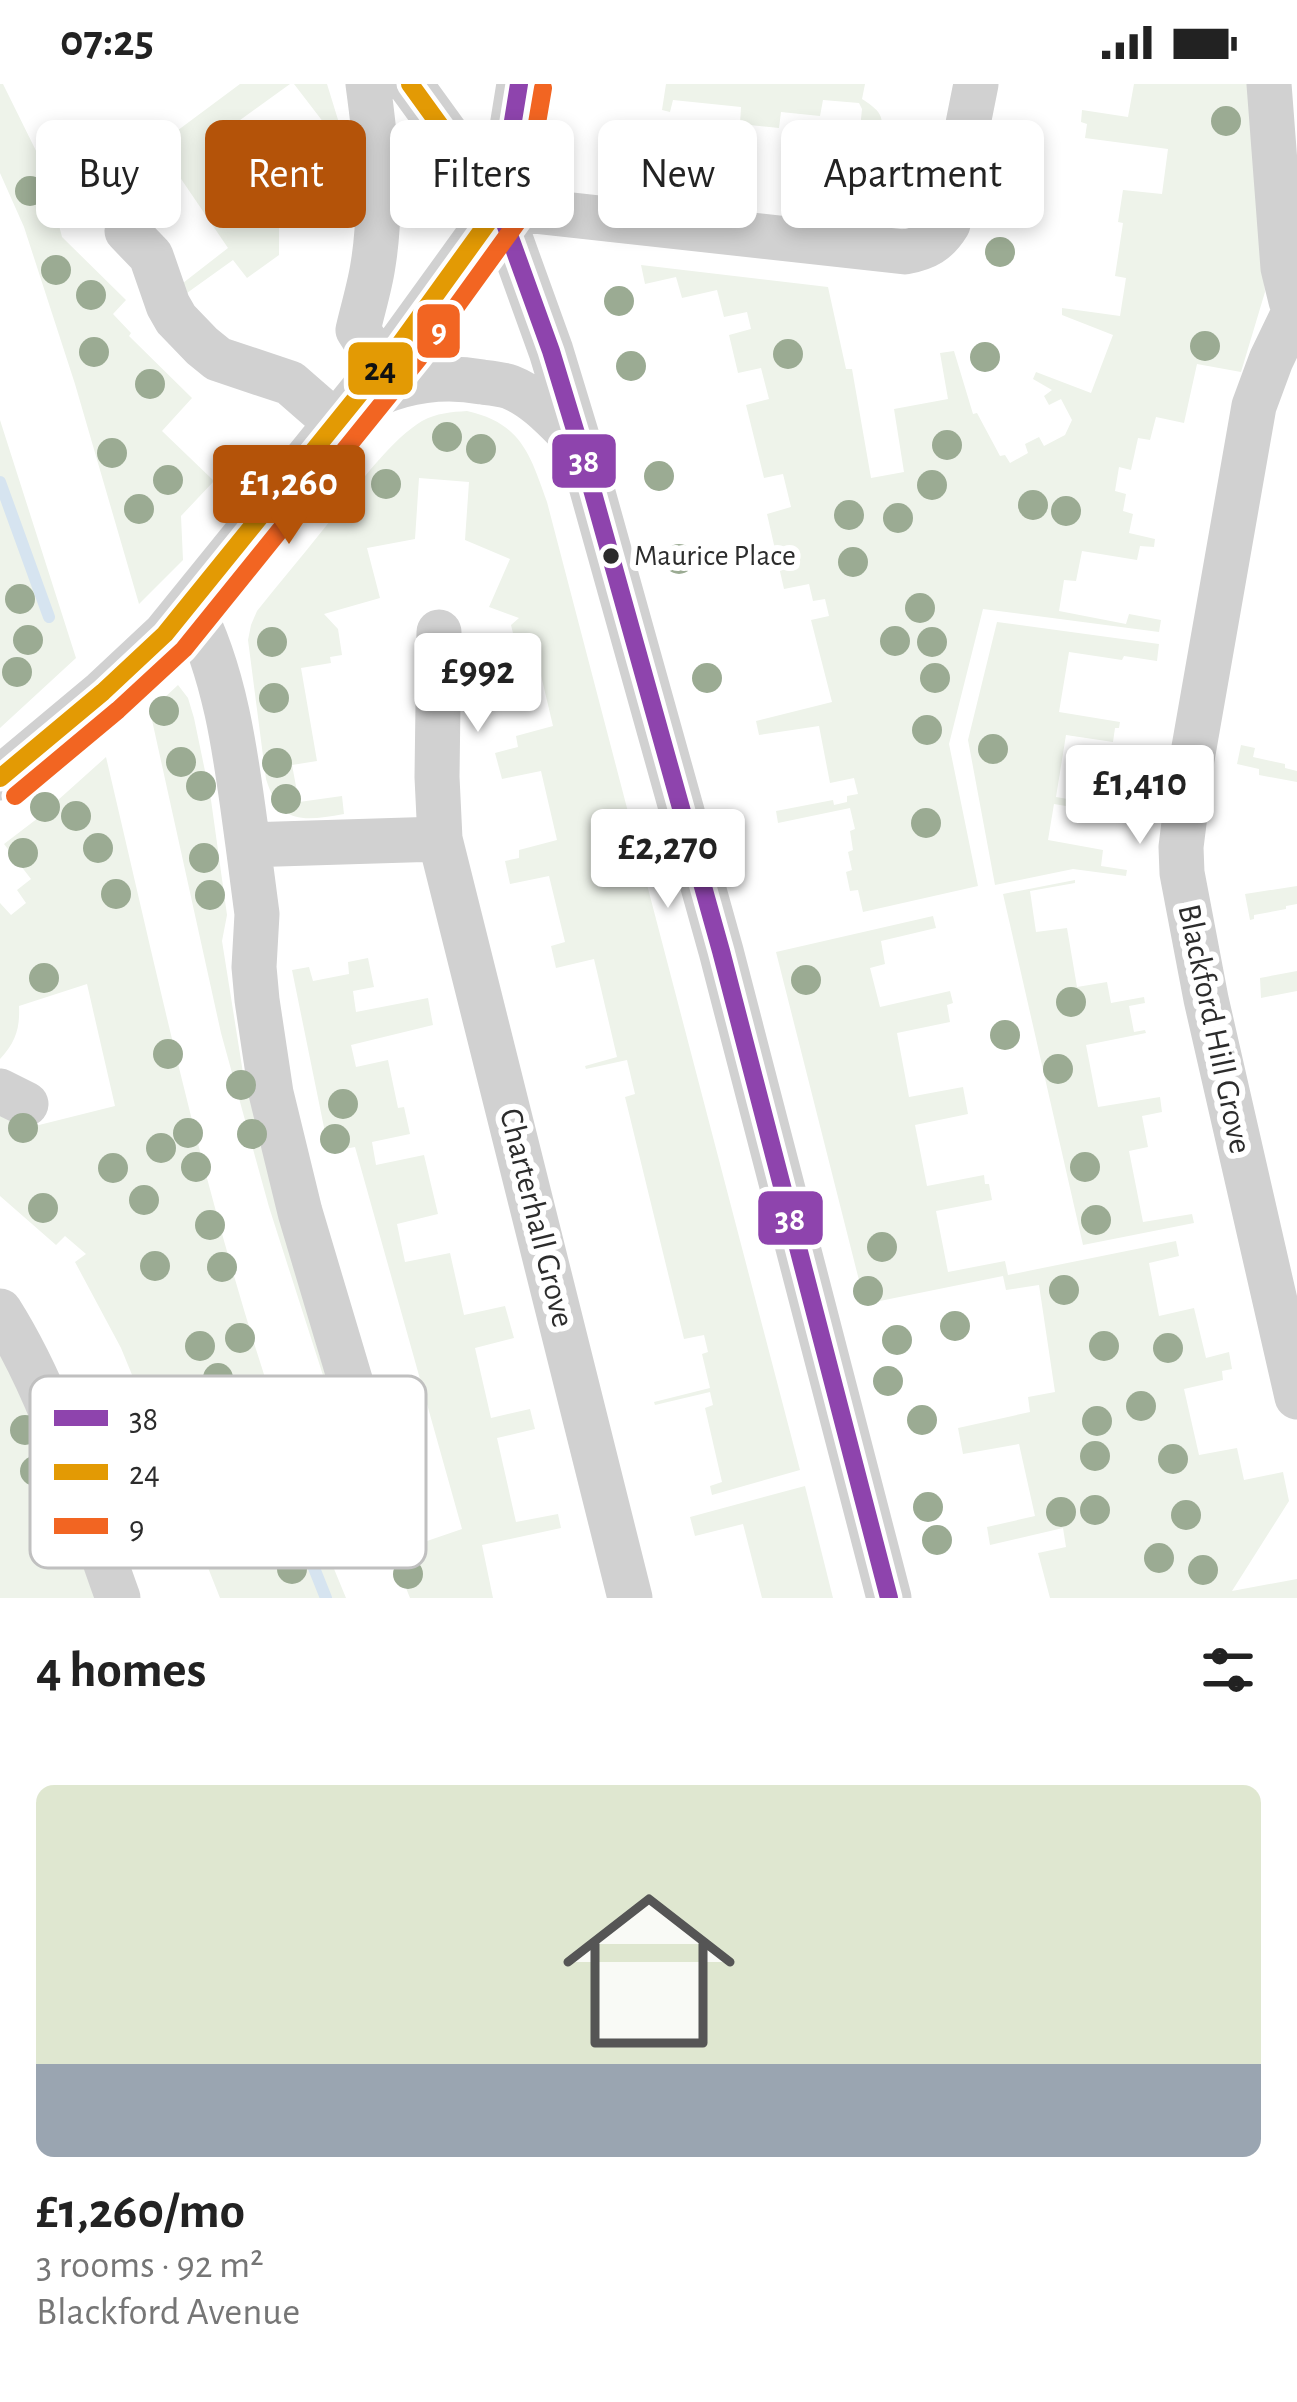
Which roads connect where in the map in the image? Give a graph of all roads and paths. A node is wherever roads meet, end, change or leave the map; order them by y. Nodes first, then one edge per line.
1 (368, 84) edge
2 (410, 84) edge
3 (519, 84) edge
4 (976, 84) edge
5 (1269, 84) edge
6 (436, 120) edge
7 (513, 120) edge
8 (574, 215) edge
9 (484, 228) edge
10 (507, 228) edge
11 (128, 231) dead end
12 (1296, 311) edge
13 (381, 366) junction
14 (342, 417) junction
15 (579, 443) junction
16 (177, 620) junction
17 (439, 632) dead end
18 (0, 778) edge
19 (440, 839) junction
20 (248, 845) junction
21 (0, 1311) edge
22 (34, 1376) edge
23 (349, 1376) edge
24 (1297, 1397) edge
25 (107, 1568) edge
26 (118, 1598) edge
27 (630, 1598) edge
28 (889, 1598) edge

1 - 13 street
2 - 6 street
3 - 7 street
4 - 8 street
5 - 12 street
9 - 13 street
10 - 15 street
11 - 14 street
12 - 24 street, Blackford Hill Grove
13 - 14 street
14 - 15 street
14 - 16 street
15 - 28 street
16 - 18 street
16 - 20 street
17 - 19 street, Charterhall Grove
19 - 20 street
19 - 27 street, Charterhall Grove
20 - 23 street
21 - 22 street
25 - 26 street

